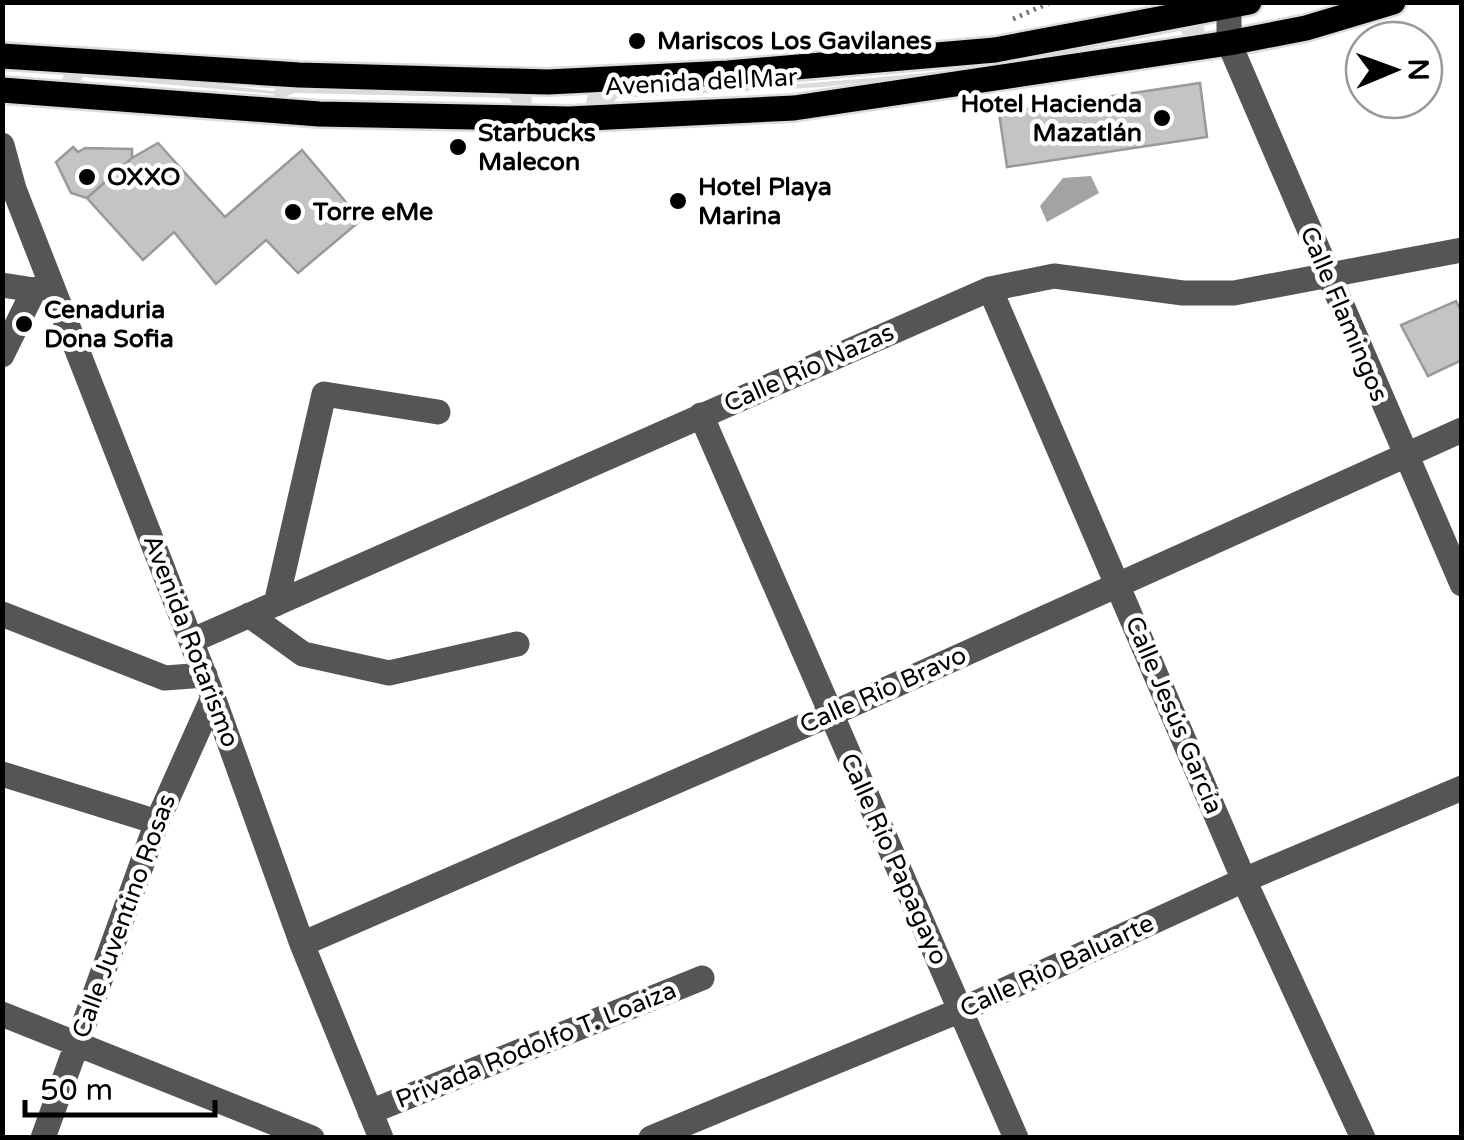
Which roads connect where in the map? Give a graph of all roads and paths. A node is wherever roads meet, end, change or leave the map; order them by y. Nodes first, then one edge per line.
1 (1051, 2) edge
2 (1393, 2) edge
3 (1239, 6) edge
4 (1010, 21) dead end
5 (1229, 44) junction
6 (2, 56) edge
7 (2, 90) edge
8 (2, 144) edge
9 (1462, 250) edge
10 (1328, 274) junction
11 (2, 285) edge
12 (43, 287) junction
13 (990, 290) junction
14 (2, 355) edge
15 (438, 412) dead end
16 (701, 416) junction
17 (1462, 430) edge
18 (1402, 454) junction
19 (1118, 583) junction
20 (1462, 584) edge
21 (276, 604) junction
22 (2, 614) edge
23 (249, 615) junction
24 (191, 641) junction
25 (517, 644) dead end
26 (209, 686) junction
27 (829, 715) junction
28 (2, 774) edge
29 (1462, 788) edge
30 (157, 822) junction
31 (1244, 880) junction
32 (302, 944) junction
33 (702, 978) dead end
34 (961, 1010) junction
35 (2, 1014) edge
36 (77, 1043) junction
37 (370, 1112) junction
38 (43, 1138) edge
39 (312, 1138) edge
40 (380, 1138) edge
41 (650, 1138) edge
42 (1016, 1138) edge
43 (1363, 1138) edge

1 - 4 path
2 - 5 main road, Avenida del Mar
3 - 5 street
3 - 6 main road, Avenida del Mar
5 - 7 main road, Avenida del Mar
5 - 10 street, Calle Flamingos
8 - 12 street, Avenida Rotarismo
9 - 10 street, Calle Río Nazas
10 - 13 street, Calle Río Nazas
10 - 18 street, Calle Flamingos
11 - 12 street
12 - 14 street
12 - 24 street, Avenida Rotarismo
13 - 16 street, Calle Río Nazas
13 - 19 street, Calle Jesús García
15 - 21 street
16 - 21 street, Calle Río Nazas
16 - 27 street, Calle Río Papagayo
17 - 18 street, Calle Río Bravo
18 - 19 street, Calle Río Bravo
18 - 20 street, Calle Flamingos
19 - 27 street, Calle Río Bravo
19 - 31 street, Calle Jesús García
21 - 23 street, Calle Río Nazas
22 - 26 street
23 - 24 street, Calle Río Nazas
23 - 25 street
24 - 26 street, Avenida Rotarismo
26 - 30 street, Calle Juventino Rosas
26 - 32 street, Avenida Rotarismo
27 - 32 street, Calle Río Bravo
27 - 34 street, Calle Río Papagayo
28 - 30 street
29 - 31 street, Calle Río Baluarte
30 - 36 street, Calle Juventino Rosas
31 - 34 street, Calle Río Baluarte
31 - 43 street, Calle Jesús García
32 - 37 street, Avenida Rotarismo
33 - 37 street, Privada Rodolfo T. Loaiza
34 - 41 street, Calle Río Baluarte
34 - 42 street, Calle Río Papagayo
35 - 36 street
36 - 38 street, Calle Juventino Rosas
36 - 39 street
37 - 40 street, Avenida Rotarismo

